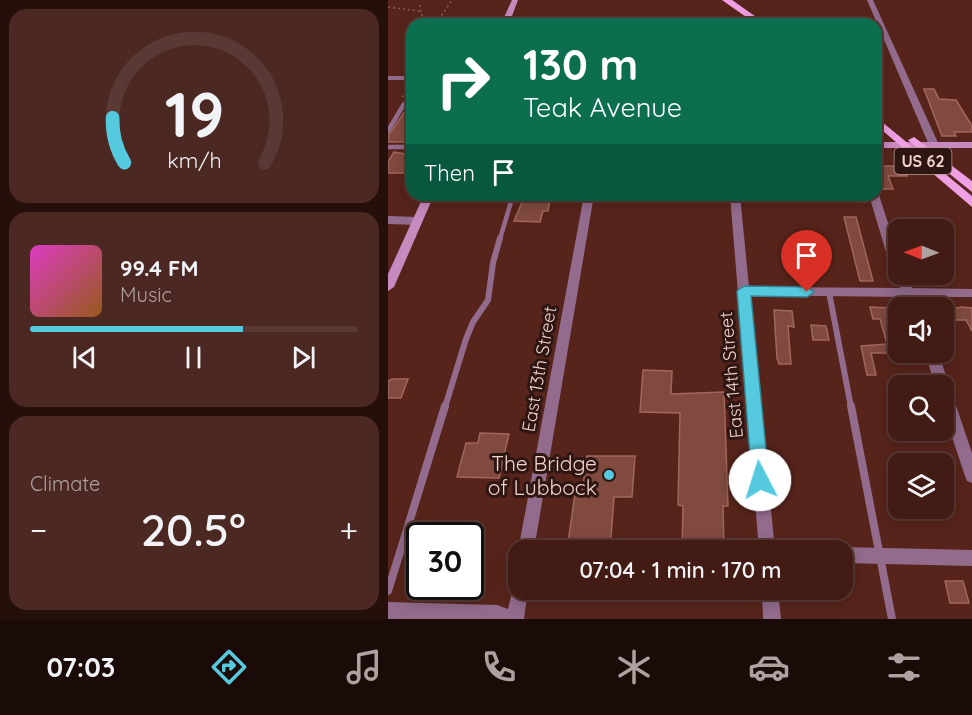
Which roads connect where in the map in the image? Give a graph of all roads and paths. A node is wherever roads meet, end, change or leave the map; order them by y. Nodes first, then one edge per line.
1 (452, 0) edge
2 (515, 0) edge
3 (726, 0) edge
4 (739, 0) edge
5 (870, 0) edge
6 (420, 5) dead end
7 (388, 7) edge
8 (421, 12) junction
9 (426, 18) edge
10 (440, 18) edge
11 (508, 18) edge
12 (753, 18) edge
13 (766, 18) edge
14 (878, 18) edge
15 (882, 27) edge
16 (388, 78) edge
17 (406, 78) edge
18 (406, 104) edge
19 (882, 112) edge
20 (882, 125) edge
21 (388, 131) edge
22 (882, 144) edge
23 (904, 145) junction
24 (920, 145) junction
25 (934, 145) junction
26 (972, 145) edge
27 (388, 147) edge
28 (406, 147) edge
29 (972, 188) edge
30 (426, 201) edge
31 (511, 201) edge
32 (588, 201) edge
33 (736, 201) edge
34 (876, 201) edge
35 (972, 203) edge
36 (388, 220) edge
37 (417, 221) junction
38 (888, 241) edge
39 (904, 285) edge
40 (388, 287) edge
41 (744, 291) junction
42 (829, 292) junction
43 (908, 293) junction
44 (972, 293) edge
45 (910, 297) edge
46 (954, 423) edge
47 (972, 476) edge
48 (528, 540) edge
49 (766, 540) edge
50 (853, 555) edge
51 (880, 556) junction
52 (972, 558) edge
53 (388, 591) edge
54 (518, 600) edge
55 (771, 600) edge
56 (388, 611) edge
57 (515, 619) edge
58 (772, 619) edge
59 (892, 619) edge

1 - 10 path
2 - 11 main road
3 - 12 main road
4 - 13 main road
5 - 14 street
6 - 8 path
7 - 8 path
8 - 9 path
15 - 25 street
16 - 17 street
18 - 21 lane
19 - 24 main road, US 62
20 - 23 main road, US 62
22 - 23 main road
23 - 24 main road
23 - 35 main road, US 62
24 - 25 main road
24 - 29 main road, US 62
25 - 26 main road
27 - 28 lane
30 - 37 main road
31 - 53 lane
32 - 48 street, East 13th Street
33 - 41 street, East 14th Street
34 - 38 street
36 - 37 street
37 - 40 main road
39 - 43 street
41 - 42 street
41 - 49 street, East 14th Street
42 - 43 street
42 - 51 lane
43 - 44 street
43 - 45 street
46 - 47 street
50 - 51 street
51 - 52 street
51 - 59 lane
54 - 57 street
55 - 58 street
56 - 57 street

